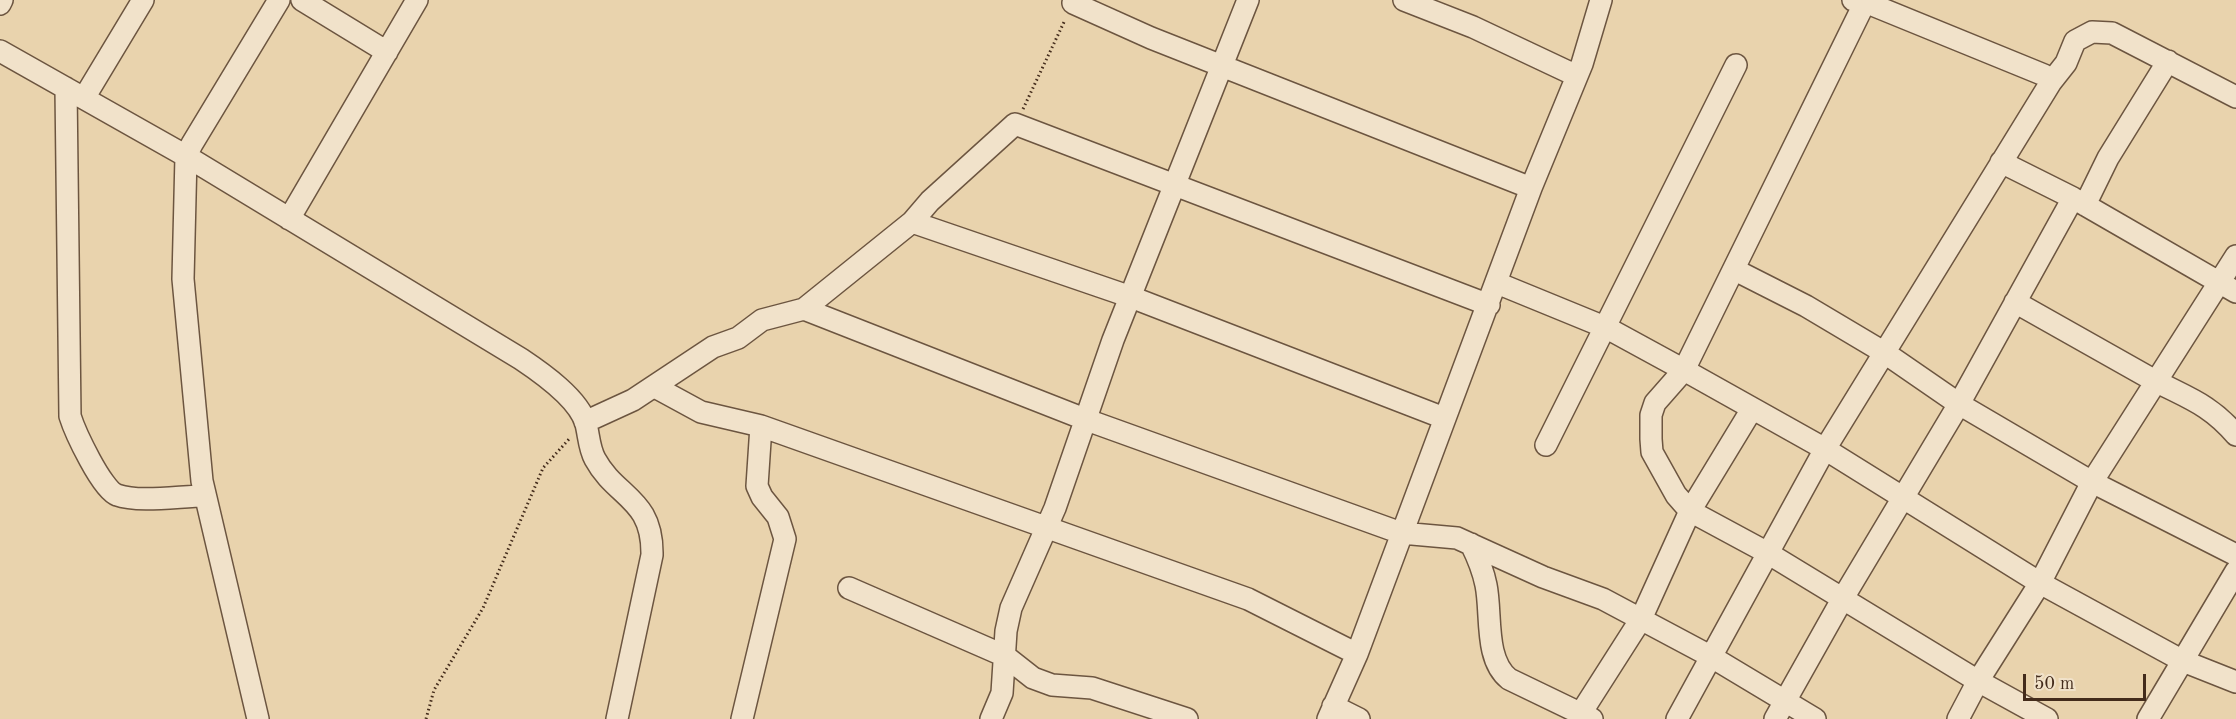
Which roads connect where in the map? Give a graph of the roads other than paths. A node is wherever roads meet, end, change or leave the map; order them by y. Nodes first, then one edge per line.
1 (143, 0) edge
2 (279, 0) edge
3 (302, 0) edge
4 (417, 0) edge
5 (1248, 0) edge
6 (1404, 0) edge
7 (1601, 0) edge
8 (1074, 1) edge
9 (1859, 1) edge
10 (0, 51) edge
11 (387, 52) junction
12 (2168, 61) junction
13 (1224, 65) junction
14 (1736, 65) dead end
15 (1577, 76) junction
16 (2051, 82) junction
17 (75, 93) junction
18 (2236, 97) edge
19 (186, 156) junction
20 (2001, 162) junction
21 (1174, 183) junction
22 (1531, 188) junction
23 (2079, 202) junction
24 (289, 219) junction
25 (912, 222) junction
26 (2236, 256) edge
27 (1735, 270) junction
28 (1497, 283) junction
29 (2228, 288) edge
30 (1131, 297) junction
31 (2015, 302) junction
32 (1489, 305) junction
33 (804, 309) junction
34 (1607, 328) junction
35 (1885, 353) junction
36 (1684, 370) junction
37 (2156, 381) junction
38 (655, 387) junction
39 (1959, 404) junction
40 (1752, 409) junction
41 (1444, 418) junction
42 (1087, 420) junction
43 (585, 422) junction
44 (761, 426) junction
45 (2236, 435) edge
46 (1546, 445) dead end
47 (1825, 449) junction
48 (2092, 482) junction
49 (206, 496) junction
50 (1903, 497) junction
51 (1690, 511) junction
52 (1046, 526) junction
53 (1401, 533) junction
54 (1471, 544) junction
55 (1766, 552) junction
56 (2236, 555) edge
57 (2236, 571) edge
58 (2040, 583) junction
59 (849, 588) dead end
60 (1843, 598) junction
61 (1641, 620) junction
62 (1357, 654) junction
63 (1005, 656) junction
64 (1710, 656) junction
65 (2183, 661) junction
66 (1978, 681) junction
67 (2236, 682) edge
68 (1780, 710) edge
69 (1330, 713) edge
70 (1587, 716) edge
71 (258, 719) edge
72 (617, 719) edge
73 (742, 719) edge
74 (991, 719) edge
75 (1187, 719) edge
76 (1359, 719) edge
77 (1677, 719) edge
78 (1815, 719) edge
79 (1958, 719) edge
80 (2047, 719) edge
81 (2148, 719) edge

1 - 17 street
2 - 19 street
3 - 11 street
4 - 11 street
5 - 13 street
6 - 15 street
7 - 15 street
8 - 13 street
9 - 16 street
9 - 27 street
10 - 17 street
11 - 24 street
12 - 16 street
12 - 18 street
12 - 23 street
13 - 21 street
13 - 22 street
14 - 34 street
15 - 22 street
16 - 20 street
17 - 19 street
17 - 49 street
19 - 24 street
19 - 49 street
20 - 23 street
20 - 35 street
21 - 25 street
21 - 30 street
21 - 32 street
22 - 28 street
23 - 29 street
23 - 31 street
24 - 43 street
25 - 30 street
25 - 33 street
26 - 29 street
27 - 35 street
27 - 36 street
28 - 32 street
28 - 34 street
29 - 37 street
30 - 41 street
30 - 42 street
31 - 37 street
31 - 39 street
32 - 41 street
33 - 38 street
33 - 42 street
34 - 36 street
34 - 46 street
35 - 39 street
35 - 47 street
36 - 40 street
36 - 51 street
37 - 45 street
37 - 48 street
38 - 43 street
38 - 44 street
39 - 48 street
39 - 50 street
40 - 47 street
40 - 51 street
41 - 53 street
42 - 52 street
42 - 53 street
43 - 72 street
44 - 52 street
44 - 73 street
47 - 50 street
47 - 55 street
48 - 56 street
48 - 58 street
49 - 71 street
50 - 58 street
50 - 60 street
51 - 55 street
51 - 61 street
52 - 62 street
52 - 63 street
53 - 54 street
53 - 62 street
54 - 61 street
54 - 70 street
55 - 60 street
55 - 64 street
57 - 65 street
58 - 65 street
58 - 66 street
59 - 63 street
60 - 66 street
60 - 68 street
61 - 64 street
61 - 70 street
62 - 69 street
63 - 74 street
63 - 75 street
64 - 68 street
64 - 77 street
65 - 67 street
65 - 81 street
66 - 79 street
66 - 80 street
68 - 78 street
69 - 76 street

